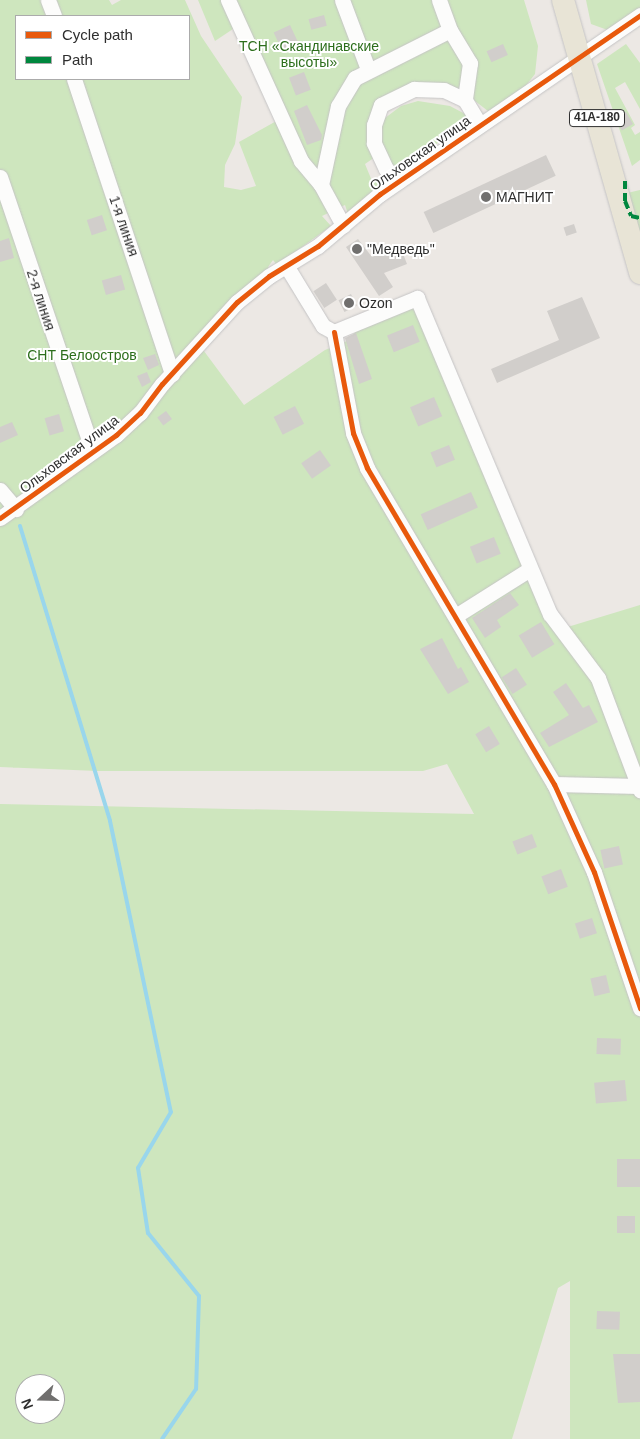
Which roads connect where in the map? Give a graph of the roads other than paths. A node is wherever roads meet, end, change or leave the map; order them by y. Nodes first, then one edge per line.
1 (48, 0) edge
2 (228, 0) edge
3 (342, 0) edge
4 (439, 0) edge
5 (563, 0) edge
6 (54, 15) edge
7 (640, 15) edge
8 (450, 30) junction
9 (580, 59) junction
10 (368, 69) junction
11 (74, 80) edge
12 (465, 100) junction
13 (480, 125) junction
14 (0, 177) edge
15 (399, 181) junction
16 (321, 185) junction
17 (343, 225) junction
18 (288, 267) junction
19 (640, 273) edge
20 (334, 332) junction
21 (172, 374) junction
22 (93, 451) junction
23 (0, 490) edge
24 (16, 509) junction
25 (0, 518) edge
26 (530, 569) junction
27 (457, 615) junction
28 (554, 784) junction
29 (640, 788) edge
30 (640, 1008) edge

1 - 6 street
2 - 16 street
3 - 10 street
4 - 8 street
5 - 9 main road, 41А-180
7 - 9 street, Ольховская улица
8 - 10 street
8 - 12 street
9 - 13 street, Ольховская улица
9 - 19 main road, 41А-180
10 - 16 street
11 - 21 street, 1-я линия
12 - 13 street
12 - 15 street
13 - 15 street, Ольховская улица
14 - 22 street, 2-я линия
15 - 17 street, Ольховская улица
16 - 17 street
17 - 18 street, Ольховская улица
18 - 20 street
18 - 21 street, Ольховская улица
20 - 26 street
20 - 27 street
21 - 22 street, Ольховская улица
22 - 24 street, Ольховская улица
23 - 24 street
24 - 25 street, Ольховская улица
26 - 27 street
26 - 29 street
27 - 28 street
28 - 29 street
28 - 30 street

